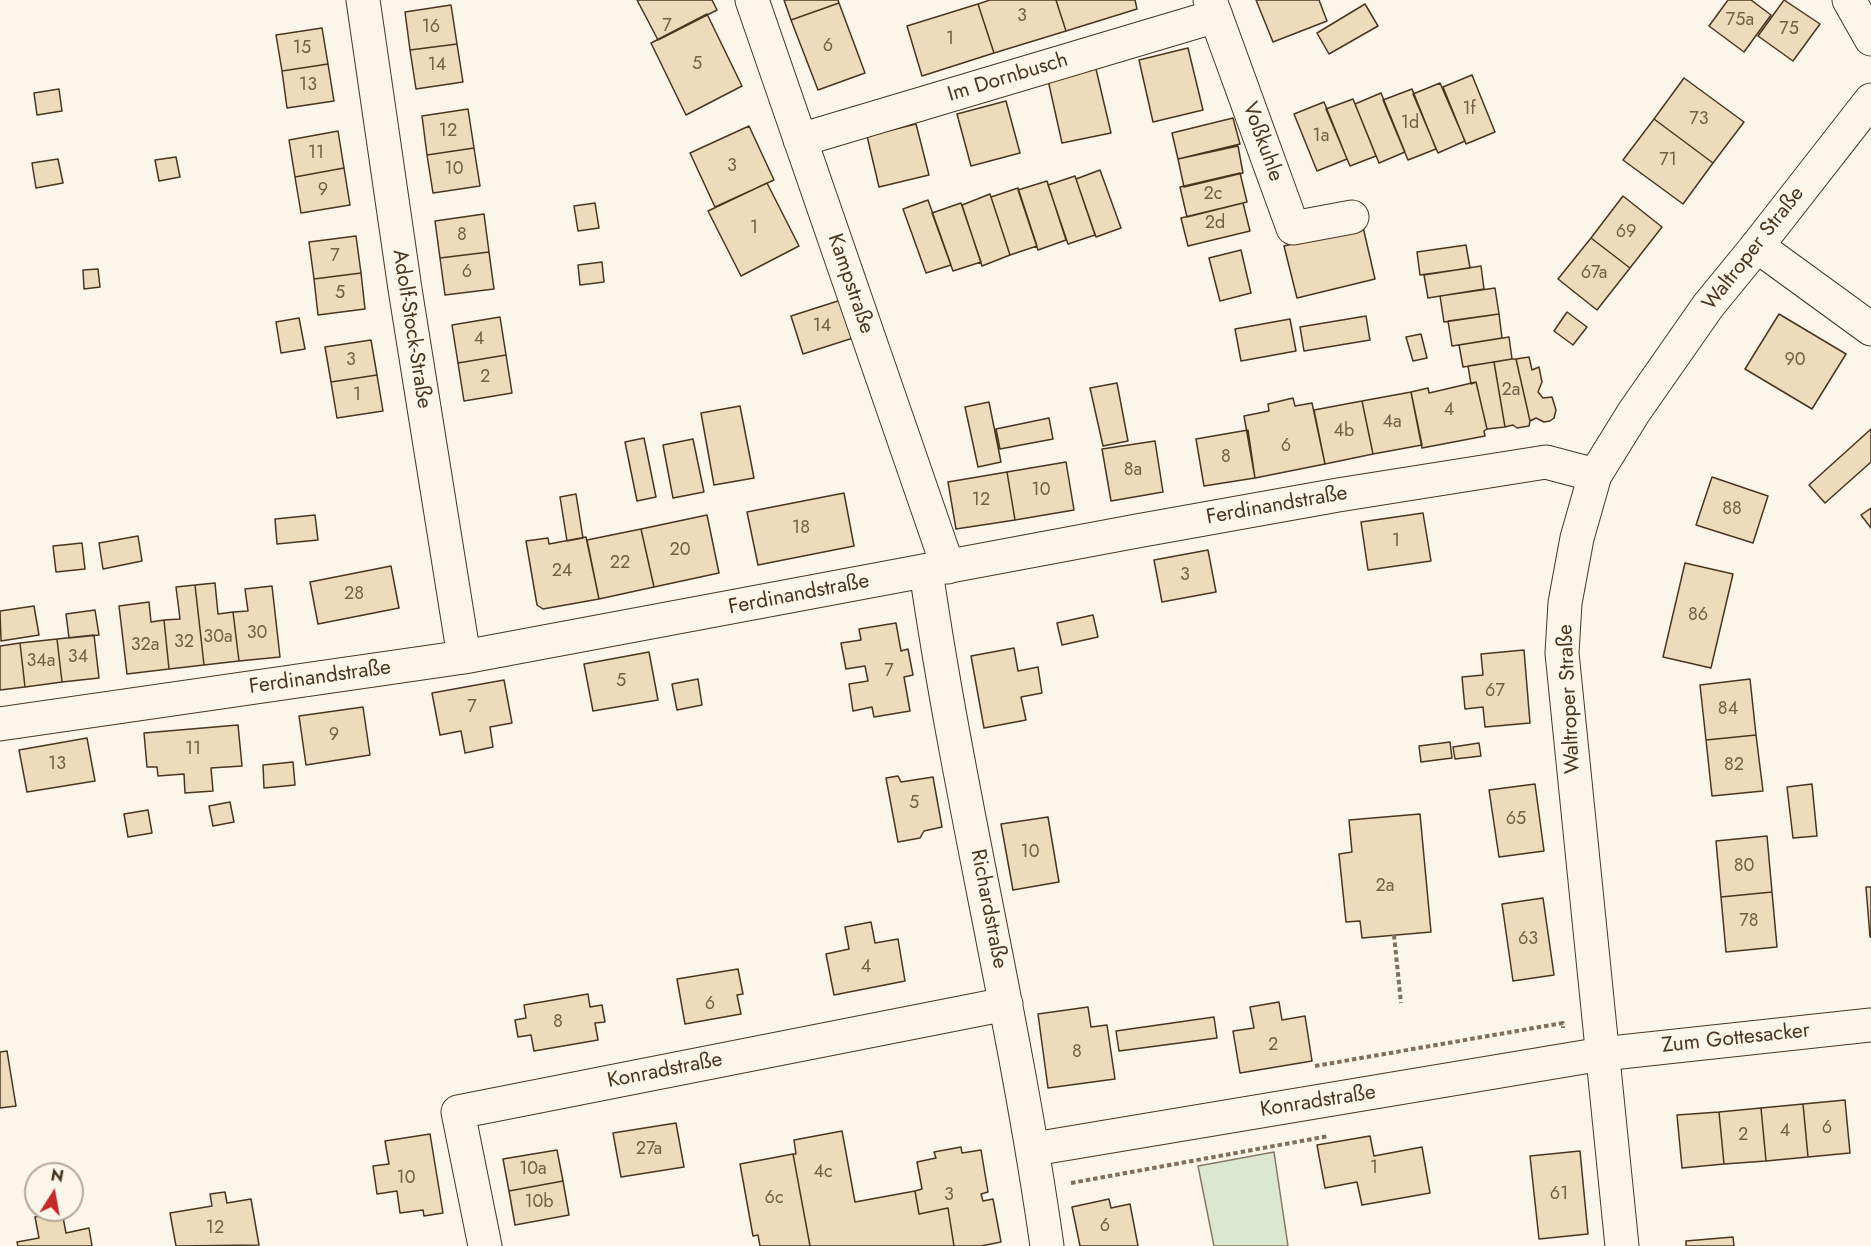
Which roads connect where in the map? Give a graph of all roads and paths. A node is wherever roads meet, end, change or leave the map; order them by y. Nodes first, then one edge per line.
1 (363, 0) edge
2 (752, 0) edge
3 (1849, 0) edge
4 (1213, 8) edge
5 (1871, 39) edge
6 (1871, 100) edge
7 (800, 140) junction
8 (1352, 217) dead end
9 (1757, 246) junction
10 (1871, 328) edge
11 (1595, 475) junction
12 (937, 569) junction
13 (464, 657) junction
14 (0, 724) edge
15 (1394, 935) dead end
16 (1401, 1003) dead end
17 (1006, 1004) junction
18 (1871, 1025) edge
19 (1602, 1054) junction
20 (1034, 1149) junction
21 (485, 1246) edge
22 (1047, 1246) edge
23 (1622, 1246) edge

1 - 13 street, Adolf-Stock-Straße
2 - 7 street, Kampstraße
3 - 5 street
4 - 7 street, Im Dornbusch
4 - 8 street, Voßkuhle
6 - 9 street, Waltroper Straße
7 - 12 street, Kampstraße
9 - 10 street
9 - 11 street, Waltroper Straße
11 - 12 street, Ferdinandstraße
11 - 19 street, Waltroper Straße
12 - 13 street, Ferdinandstraße
12 - 17 street, Richardstraße
13 - 14 street, Ferdinandstraße
15 - 16 path
17 - 20 street, Richardstraße
17 - 21 street, Konradstraße
18 - 19 street, Zum Gottesacker
19 - 20 street, Konradstraße
19 - 23 street, Waltroper Straße
20 - 22 street, Richardstraße

